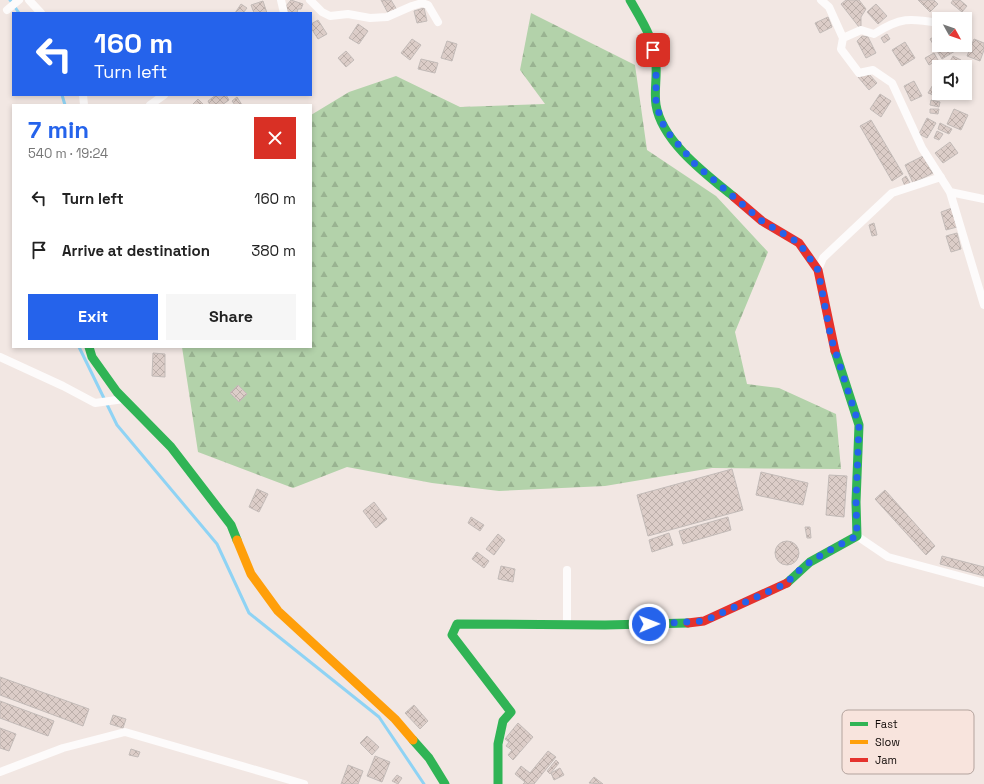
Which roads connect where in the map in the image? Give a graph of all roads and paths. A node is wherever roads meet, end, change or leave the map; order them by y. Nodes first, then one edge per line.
1 (19, 0) edge
2 (29, 0) edge
3 (281, 0) edge
4 (310, 0) edge
5 (630, 0) edge
6 (821, 0) edge
7 (7, 10) dead end
8 (40, 12) edge
9 (284, 12) edge
10 (438, 22) dead end
11 (932, 22) edge
12 (843, 38) junction
13 (163, 96) edge
14 (151, 104) edge
15 (941, 178) junction
16 (950, 192) junction
17 (984, 199) edge
18 (818, 270) junction
19 (984, 305) edge
20 (89, 348) edge
21 (0, 358) edge
22 (124, 399) junction
23 (857, 536) junction
24 (567, 570) dead end
25 (984, 583) edge
26 (567, 624) junction
27 (0, 772) edge
28 (304, 784) edge
29 (445, 784) edge
30 (498, 784) edge

1 - 7 street
2 - 8 street
3 - 9 street
4 - 10 street
5 - 18 street
6 - 12 street
11 - 12 street
12 - 15 street
13 - 14 street
15 - 16 street
15 - 18 street
16 - 17 street
16 - 19 street
18 - 23 street
20 - 22 street
21 - 22 street
22 - 29 street
23 - 25 street
23 - 26 street
24 - 26 street
26 - 30 street
27 - 28 street

